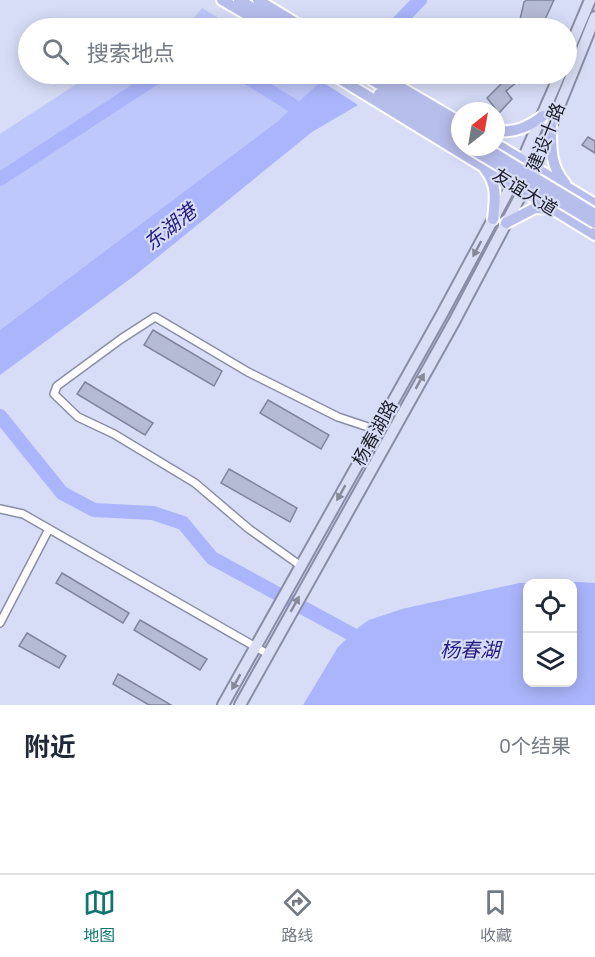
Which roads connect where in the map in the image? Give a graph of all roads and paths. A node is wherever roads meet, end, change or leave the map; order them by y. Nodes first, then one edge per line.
1 (213, 0) edge
2 (222, 0) edge
3 (239, 0) edge
4 (258, 0) edge
5 (590, 0) edge
6 (595, 17) edge
7 (243, 18) edge
8 (253, 18) edge
9 (269, 18) edge
10 (288, 18) edge
11 (577, 32) edge
12 (577, 61) edge
13 (350, 84) edge
14 (361, 84) edge
15 (379, 84) edge
16 (395, 84) edge
17 (556, 84) edge
18 (568, 84) edge
19 (543, 116) junction
20 (451, 117) edge
21 (551, 125) junction
22 (451, 127) edge
23 (505, 131) edge
24 (451, 141) edge
25 (451, 142) edge
26 (505, 149) edge
27 (469, 156) edge
28 (472, 156) edge
29 (483, 156) edge
30 (499, 156) edge
31 (524, 160) junction
32 (535, 166) junction
33 (512, 184) junction
34 (571, 190) junction
35 (523, 191) junction
36 (595, 204) edge
37 (553, 210) junction
38 (595, 214) edge
39 (493, 219) junction
40 (506, 223) junction
41 (595, 223) edge
42 (595, 235) edge
43 (377, 430) junction
44 (0, 509) edge
45 (50, 529) junction
46 (298, 569) junction
47 (0, 623) edge
48 (255, 647) junction
49 (268, 654) junction
50 (223, 705) edge
51 (240, 705) edge

1 - 7 main road
2 - 8 main road
3 - 9 main road
4 - 10 main road
5 - 11 main road
6 - 12 main road, 建设十路
13 - 25 main road, 友谊大道
14 - 24 main road
15 - 22 main road
16 - 20 main road
17 - 19 main road, 建设十路
18 - 21 main road, 建设十路
19 - 23 main road
19 - 31 main road, 建设十路
21 - 32 main road, 建设十路
21 - 34 main road
26 - 31 main road, 友谊大道
27 - 39 main road
28 - 33 main road, 友谊大道
29 - 41 main road, bridge
30 - 38 main road, bridge
31 - 32 main road, 友谊大道
31 - 33 main road, 杨春湖路
32 - 34 main road, 友谊大道
32 - 35 main road, 建设十路
33 - 35 main road, 友谊大道
33 - 39 main road, 杨春湖路
34 - 36 main road, 友谊大道
35 - 37 main road, 友谊大道
35 - 40 main road, 杨春湖路
37 - 40 main road
37 - 42 main road, 友谊大道
39 -> 43 main road, 杨春湖路
49 -> 40 main road, 杨春湖路
43 -> 46 main road, 杨春湖路
43 - 46 street
44 - 45 street
45 - 47 street
45 - 48 street
46 - 48 main road, 杨春湖路
48 - 49 street
48 -> 50 main road, 杨春湖路
49 - 51 main road, 杨春湖路

